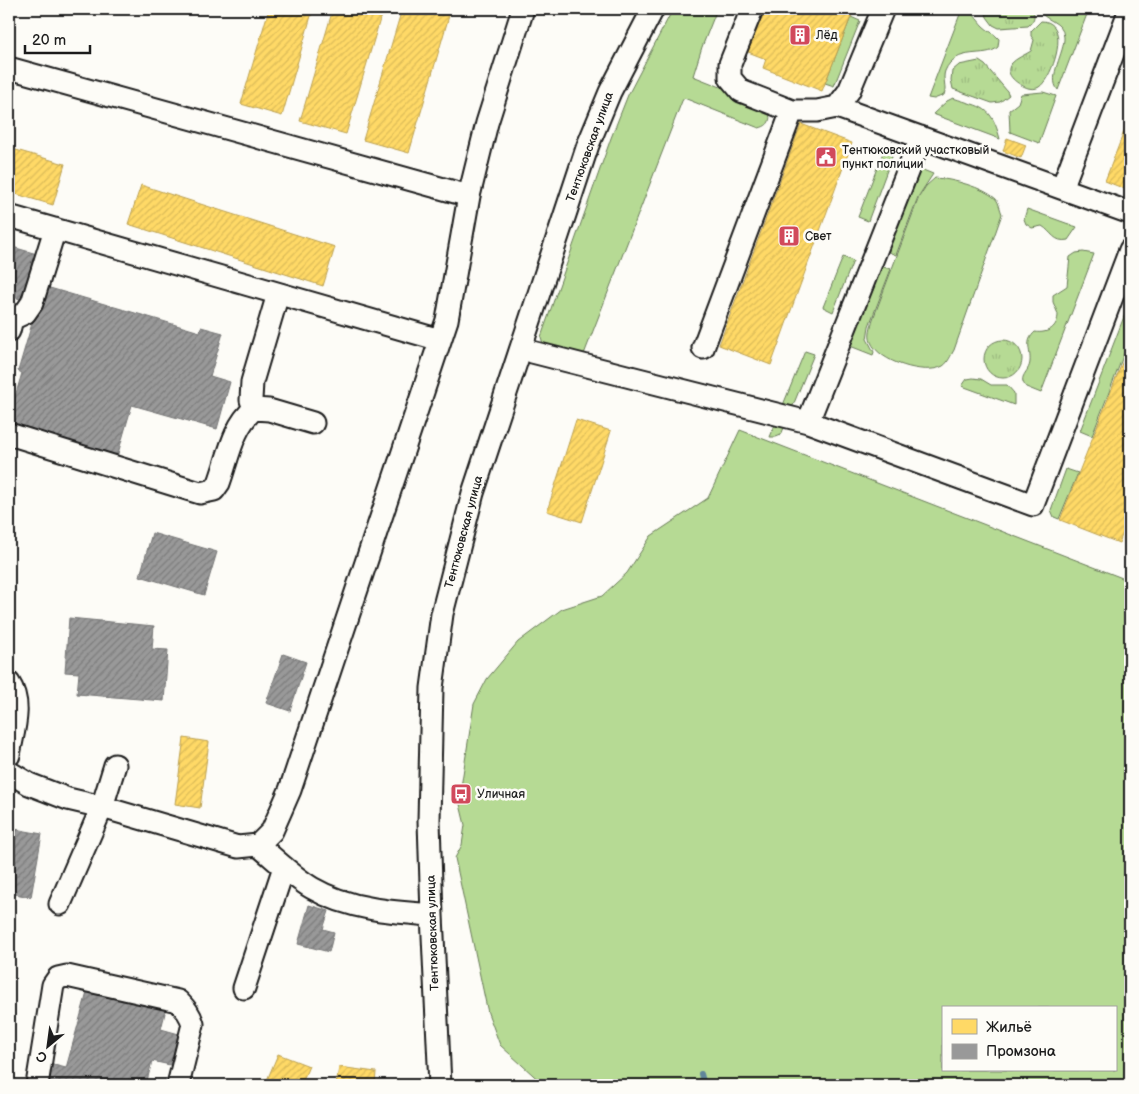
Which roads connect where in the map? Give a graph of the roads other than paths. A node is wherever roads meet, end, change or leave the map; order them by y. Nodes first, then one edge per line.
1 (523, 9) edge
2 (652, 9) edge
3 (752, 9) edge
4 (882, 9) edge
5 (1130, 9) edge
6 (9, 68) edge
7 (838, 107) junction
8 (792, 111) junction
9 (921, 137) junction
10 (1062, 188) junction
11 (470, 196) junction
12 (1130, 213) edge
13 (9, 216) edge
14 (55, 229) junction
15 (1130, 250) edge
16 (278, 294) junction
17 (9, 331) edge
18 (440, 340) junction
19 (703, 348) dead end
20 (532, 352) dead end
21 (254, 409) junction
22 (808, 422) junction
23 (313, 423) dead end
24 (9, 434) edge
25 (9, 683) edge
26 (9, 755) edge
27 (115, 765) dead end
28 (9, 772) edge
29 (102, 807) junction
30 (258, 845) junction
31 (284, 867) junction
32 (60, 904) dead end
33 (432, 915) junction
34 (244, 988) dead end
35 (38, 1085) edge
36 (178, 1085) edge
37 (440, 1085) edge

1 - 11 street
2 - 33 street, Тентюковская улица
3 - 8 street
4 - 7 street
5 - 10 street
6 - 11 street
7 - 8 street
7 - 9 street
8 - 19 street
9 - 10 street
9 - 22 street
10 - 12 street
11 - 18 street
13 - 14 street
14 - 16 street
14 - 17 street
15 - 22 street
16 - 18 street
16 - 21 street
18 - 30 street
20 - 22 street
21 - 23 street
21 - 24 street
25 - 26 street
27 - 29 street
28 - 29 street
29 - 30 street
29 - 32 street
30 - 31 street
31 - 33 street
31 - 34 street
33 - 37 street, Тентюковская улица
35 - 36 street

